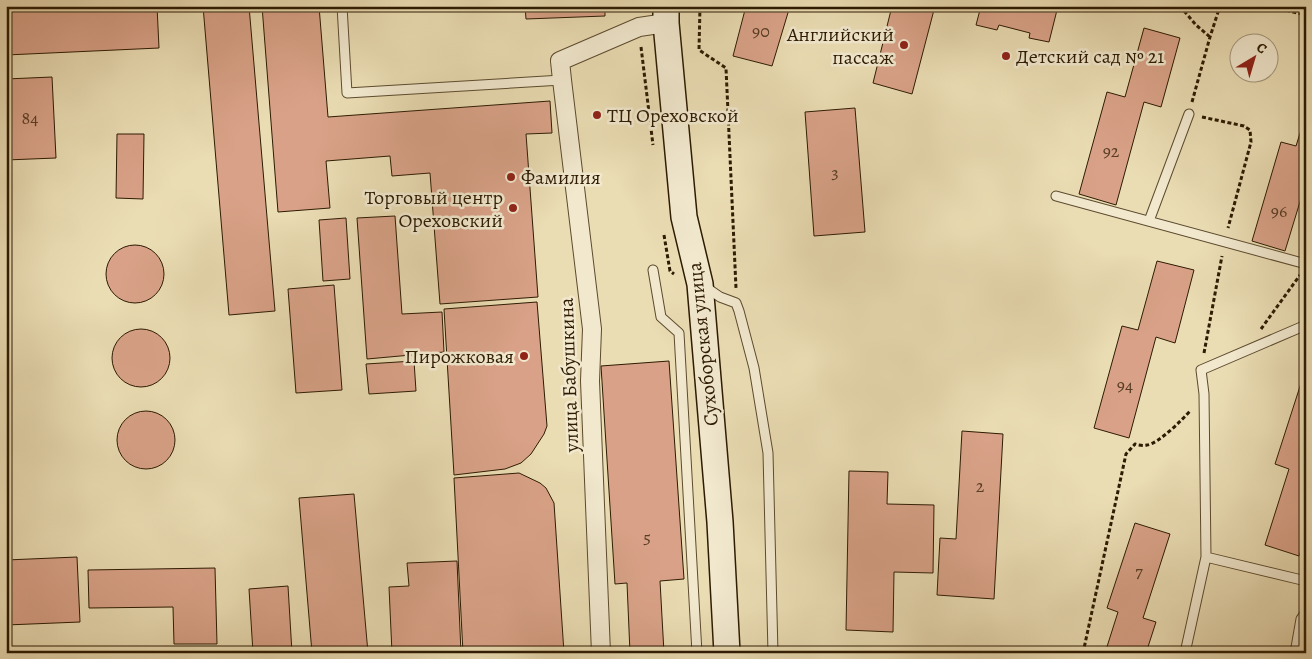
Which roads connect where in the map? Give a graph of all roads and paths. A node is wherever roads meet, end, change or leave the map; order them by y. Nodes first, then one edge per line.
1 (342, 6) edge
2 (700, 6) edge
3 (1180, 6) edge
4 (1220, 6) edge
5 (1267, 6) edge
6 (666, 15) edge
7 (1306, 15) edge
8 (639, 27) junction
9 (1210, 36) junction
10 (562, 80) junction
11 (1189, 114) junction
12 (654, 153) dead end
13 (1056, 196) dead end
14 (1149, 221) junction
15 (663, 231) dead end
16 (1224, 242) junction
17 (666, 250) dead end
18 (1306, 264) edge
19 (653, 270) dead end
20 (1300, 275) dead end
21 (700, 284) junction
22 (736, 303) junction
23 (1306, 325) edge
24 (1244, 352) junction
25 (1201, 370) junction
26 (1204, 394) junction
27 (1206, 556) junction
28 (1306, 581) edge
29 (1306, 612) edge
30 (601, 653) edge
31 (697, 653) edge
32 (727, 653) edge
33 (773, 653) edge
34 (1083, 653) edge
35 (1185, 653) edge
36 (1295, 653) edge

1 - 10 lane
2 - 22 path
3 - 9 path
4 - 9 path
5 - 7 path
6 - 8 street, улица Бабушкина
6 - 21 main road, Сухоборская улица
8 - 10 street, улица Бабушкина
8 - 12 path
9 - 11 path
10 - 30 street, улица Бабушкина
11 - 14 lane
11 - 16 path
13 - 14 lane
14 - 16 lane
15 - 17 path
16 - 18 lane
16 - 25 path
19 - 31 lane
20 - 24 path
21 - 22 lane
21 - 32 main road, Сухоборская улица
22 - 33 lane
23 - 24 lane
24 - 25 lane
25 - 26 lane
26 - 27 lane
26 - 34 path
27 - 28 lane
27 - 35 lane
29 - 36 lane

